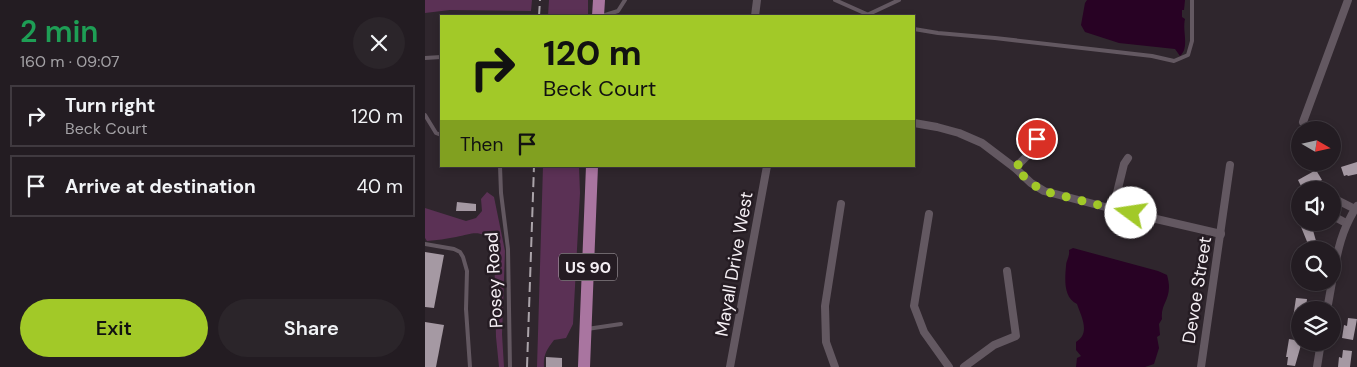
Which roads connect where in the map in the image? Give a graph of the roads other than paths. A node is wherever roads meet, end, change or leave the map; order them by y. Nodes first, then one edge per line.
1 (599, 0) edge
2 (625, 0) edge
3 (757, 0) edge
4 (835, 0) edge
5 (899, 0) edge
6 (1191, 0) edge
7 (1348, 0) edge
8 (598, 15) edge
9 (605, 15) edge
10 (755, 15) edge
11 (867, 15) edge
12 (871, 15) edge
13 (915, 29) edge
14 (440, 57) edge
15 (425, 58) edge
16 (425, 115) edge
17 (1303, 121) edge
18 (915, 124) edge
19 (440, 134) edge
20 (1037, 139) dead end
21 (1128, 158) dead end
22 (1230, 165) dead end
23 (500, 167) edge
24 (592, 167) edge
25 (767, 167) edge
26 (1015, 168) junction
27 (1341, 201) edge
28 (841, 204) dead end
29 (1356, 208) edge
30 (1113, 209) junction
31 (929, 214) dead end
32 (1341, 220) edge
33 (1346, 223) junction
34 (1221, 234) junction
35 (1340, 241) edge
36 (425, 244) edge
37 (1007, 271) dead end
38 (621, 324) dead end
39 (585, 329) junction
40 (1320, 351) edge
41 (470, 367) edge
42 (511, 367) edge
43 (584, 367) edge
44 (730, 367) edge
45 (835, 367) edge
46 (949, 367) edge
47 (963, 367) edge
48 (1201, 367) edge
49 (1317, 367) edge

1 - 8 main road
2 - 9 lane
3 - 10 street
4 - 11 lane
5 - 12 lane
6 - 13 lane
7 - 17 street
14 - 15 lane
16 - 19 lane
18 - 26 street
20 - 26 street
21 - 30 street
22 - 34 street, Devoe Street
23 - 42 lane, Posey Road
24 - 39 main road, US 90
25 - 44 street, Mayall Drive West
26 - 30 street
27 - 29 street
28 - 45 street
29 - 33 street
30 - 34 street
31 - 46 street
32 - 33 street
33 - 35 street
34 - 48 street, Devoe Street
36 - 41 lane
37 - 47 street
38 - 39 lane
39 - 43 main road, US 90
40 - 49 street

